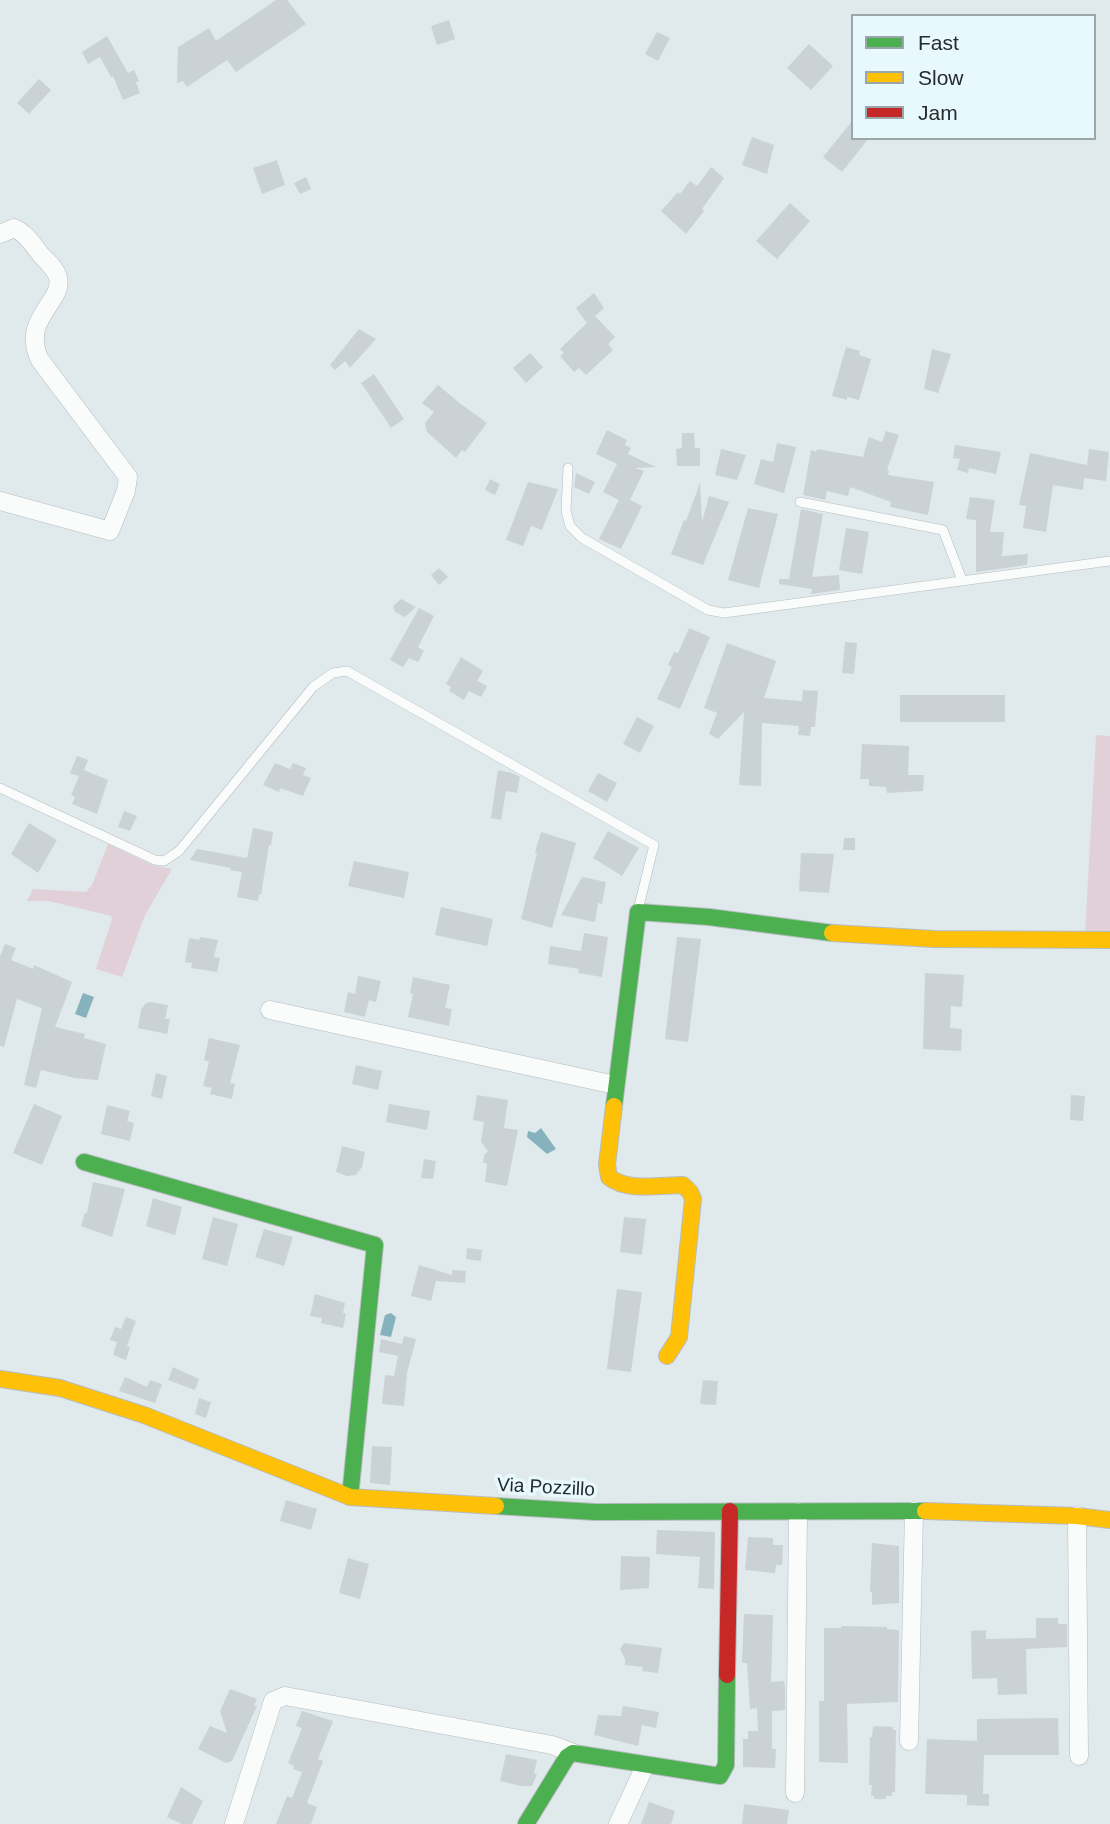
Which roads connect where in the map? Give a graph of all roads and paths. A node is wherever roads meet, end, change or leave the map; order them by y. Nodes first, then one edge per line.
1 (0, 234) edge
2 (568, 468) dead end
3 (0, 501) edge
4 (800, 502) dead end
5 (1110, 561) edge
6 (962, 580) junction
7 (0, 788) edge
8 (638, 912) junction
9 (1110, 940) edge
10 (270, 1010) dead end
11 (615, 1085) junction
12 (83, 1162) dead end
13 (667, 1356) dead end
14 (0, 1379) edge
15 (350, 1497) junction
16 (730, 1511) junction
17 (798, 1511) junction
18 (914, 1511) junction
19 (1077, 1516) junction
20 (1110, 1520) edge
21 (909, 1741) dead end
22 (573, 1754) junction
23 (1079, 1756) dead end
24 (645, 1766) junction
25 (795, 1793) dead end
26 (234, 1824) edge
27 (526, 1824) edge
28 (618, 1824) edge

1 - 3 street
2 - 6 lane
4 - 6 lane
5 - 6 lane
7 - 8 lane
8 - 9 street
8 - 11 street
10 - 11 street
11 - 13 street
12 - 15 street
14 - 15 street, Via Pozzillo
15 - 16 street, Via Pozzillo
16 - 17 street, Via Pozzillo
16 - 24 street
17 - 18 street, Via Pozzillo
17 - 25 street
18 - 19 street, Via Pozzillo
18 - 21 street
19 - 20 street, Via Pozzillo
19 - 23 street
22 - 24 street
22 - 26 street
22 - 27 street
24 - 28 street

